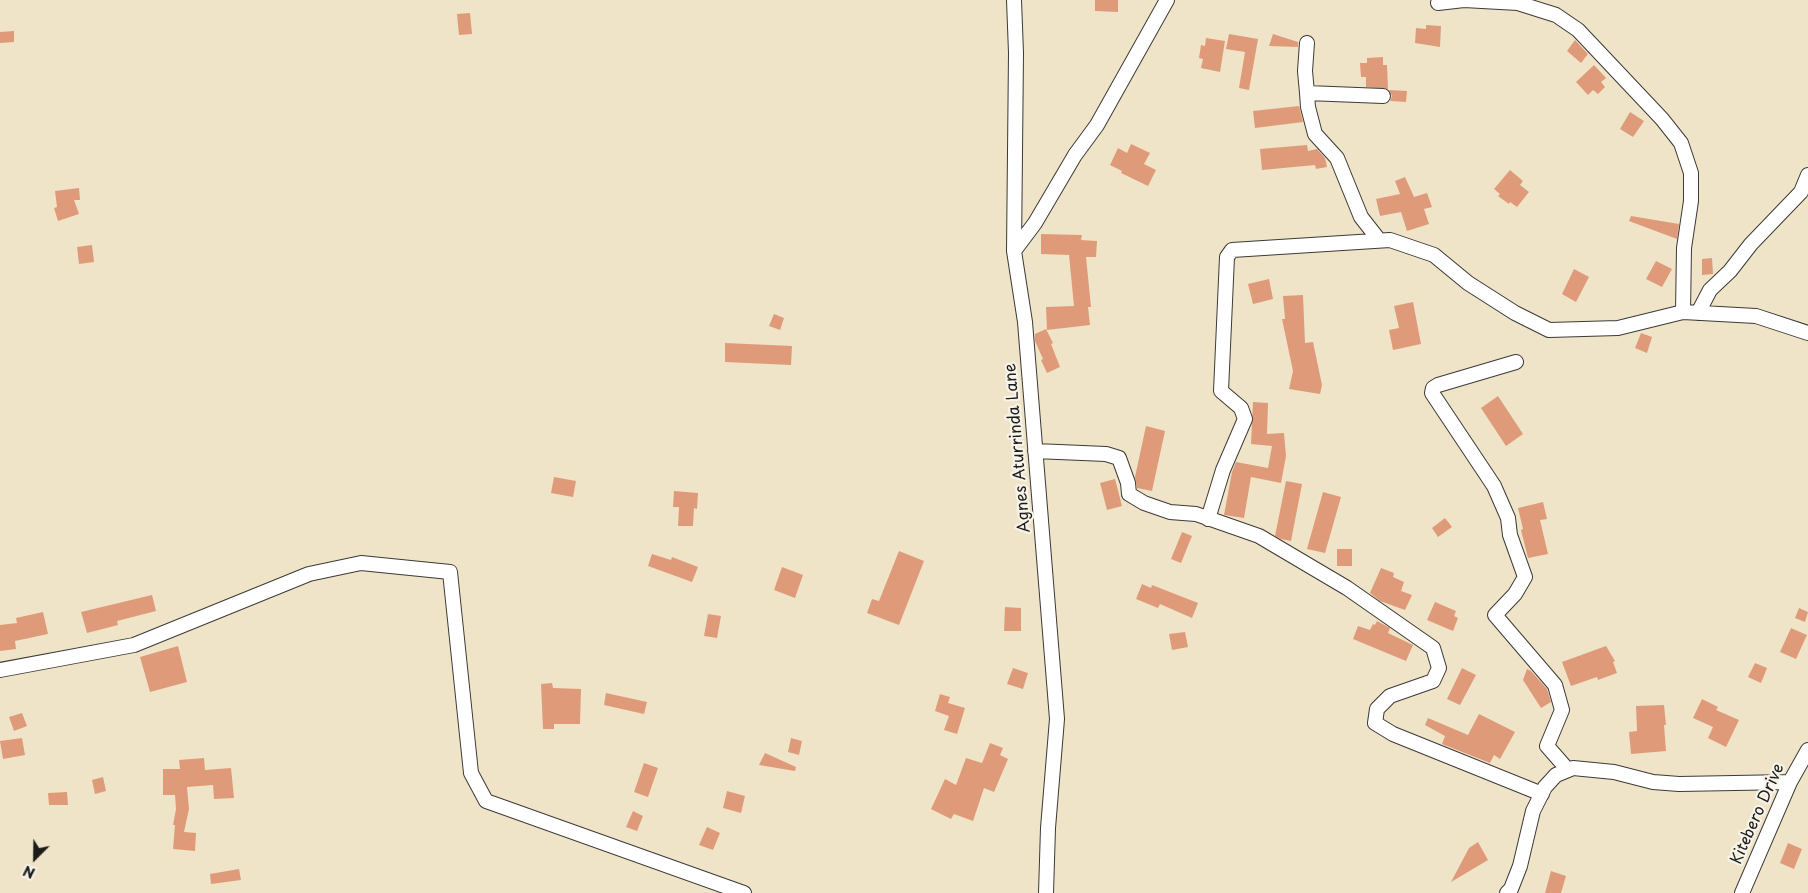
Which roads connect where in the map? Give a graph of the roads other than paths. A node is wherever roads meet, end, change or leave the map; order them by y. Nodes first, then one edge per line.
1 (1014, 0) edge
2 (1167, 0) edge
3 (1438, 3) dead end
4 (1307, 43) dead end
5 (1307, 93) junction
6 (1383, 96) dead end
7 (1808, 175) edge
8 (1379, 240) junction
9 (1014, 251) junction
10 (1683, 312) junction
11 (1698, 313) junction
12 (1808, 333) edge
13 (1516, 362) dead end
14 (1035, 451) junction
15 (1208, 519) junction
16 (0, 670) edge
17 (1808, 750) edge
18 (1568, 770) junction
19 (1790, 782) junction
20 (1542, 794) junction
21 (744, 893) edge
22 (1046, 893) edge
23 (1507, 893) edge
24 (1742, 893) edge

1 - 9 street, Agnes Aturrinda Lane
2 - 9 street
3 - 10 street
4 - 5 street
5 - 6 street
5 - 8 street
7 - 11 street
8 - 10 street
8 - 15 street
9 - 14 street, Agnes Aturrinda Lane
10 - 11 street
11 - 12 street
13 - 18 street
14 - 15 street
14 - 22 street, Agnes Aturrinda Lane
15 - 20 street
16 - 21 street
17 - 19 street, Kitebero Drive
18 - 19 street
18 - 20 street
19 - 24 street, Kitebero Drive
20 - 23 street

